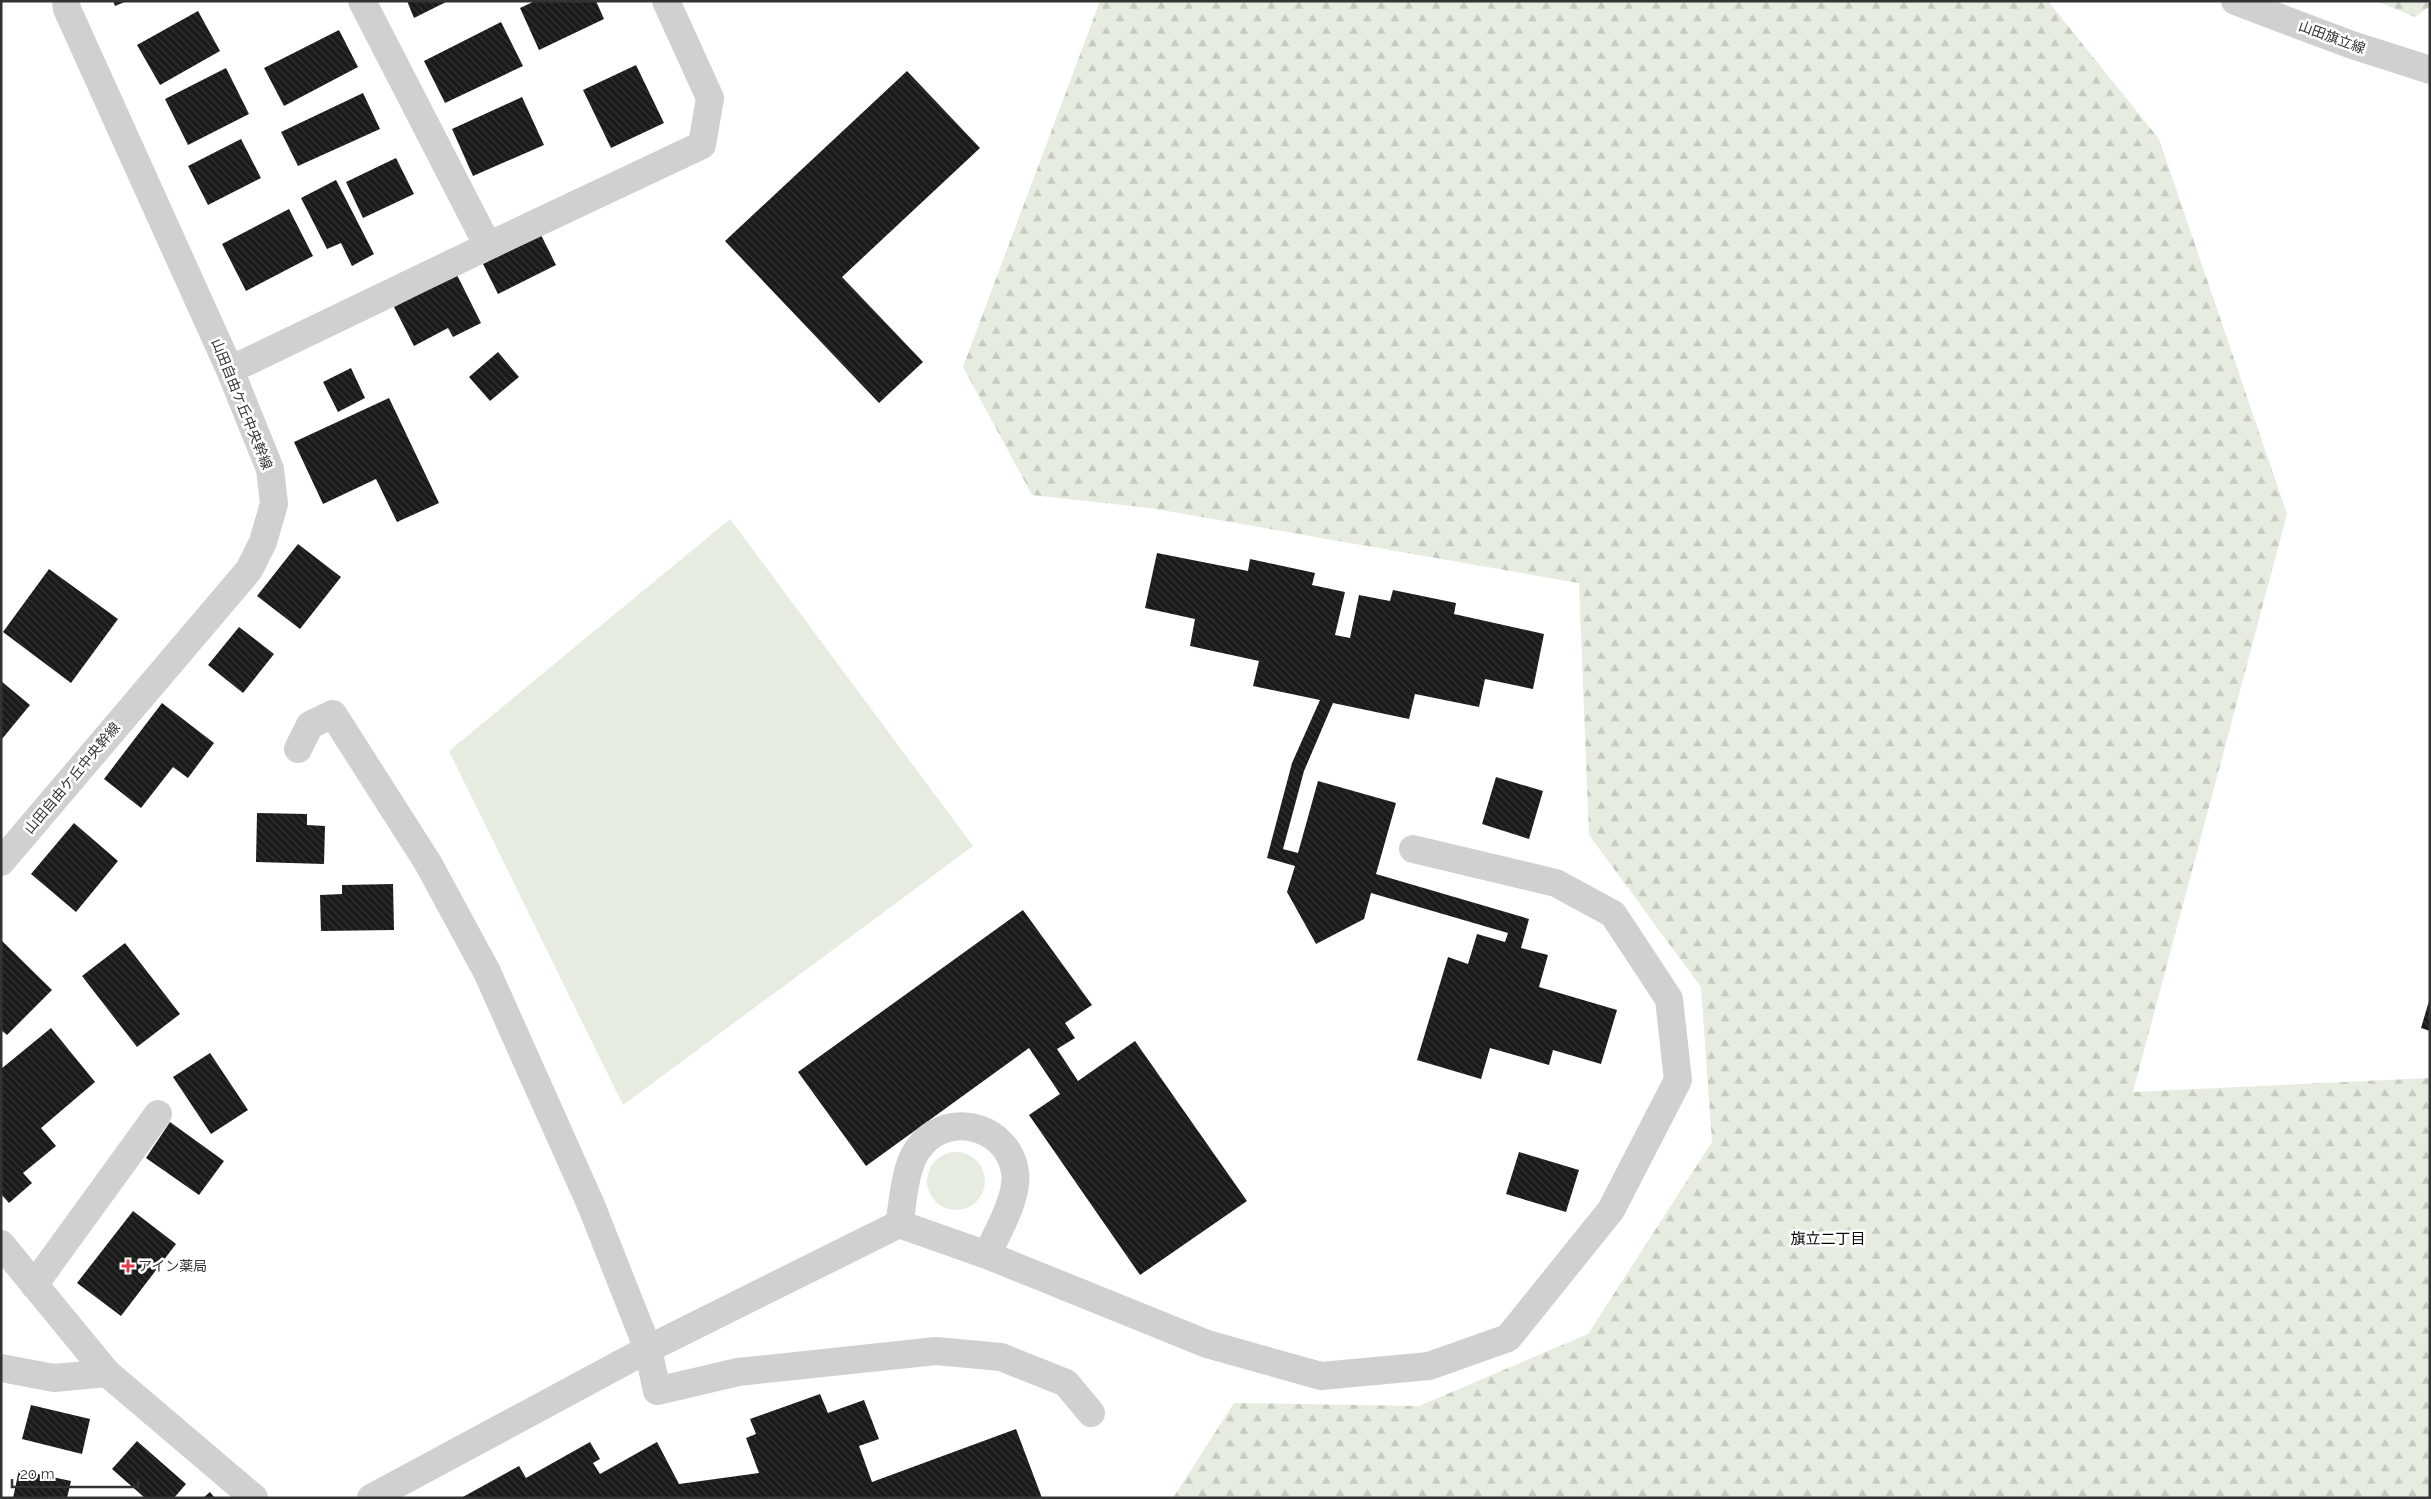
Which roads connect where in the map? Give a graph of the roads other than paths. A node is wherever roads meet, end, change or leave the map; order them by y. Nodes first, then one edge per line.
1 (66, 1) edge
2 (362, 1) edge
3 (666, 1) edge
4 (2235, 1) edge
5 (2430, 70) edge
6 (488, 246) junction
7 (230, 370) junction
8 (298, 749) dead end
9 (1413, 849) dead end
10 (1, 862) edge
11 (158, 1114) dead end
12 (899, 1224) junction
13 (1, 1244) edge
14 (988, 1255) junction
15 (34, 1285) junction
16 (648, 1350) junction
17 (1, 1368) edge
18 (107, 1373) junction
19 (1091, 1413) dead end
20 (254, 1498) edge
21 (371, 1498) edge

1 - 7 street, 山田自由ケ丘中央幹線
2 - 6 street
3 - 6 street
4 - 5 street, 山田旗立線
6 - 7 street
7 - 10 street, 山田自由ケ丘中央幹線
8 - 16 street
9 - 14 street
11 - 15 street
12 - 14 street
12 - 14 street
12 - 16 street
13 - 15 street
15 - 18 street
16 - 19 street
16 - 21 street
17 - 18 street
18 - 20 street

